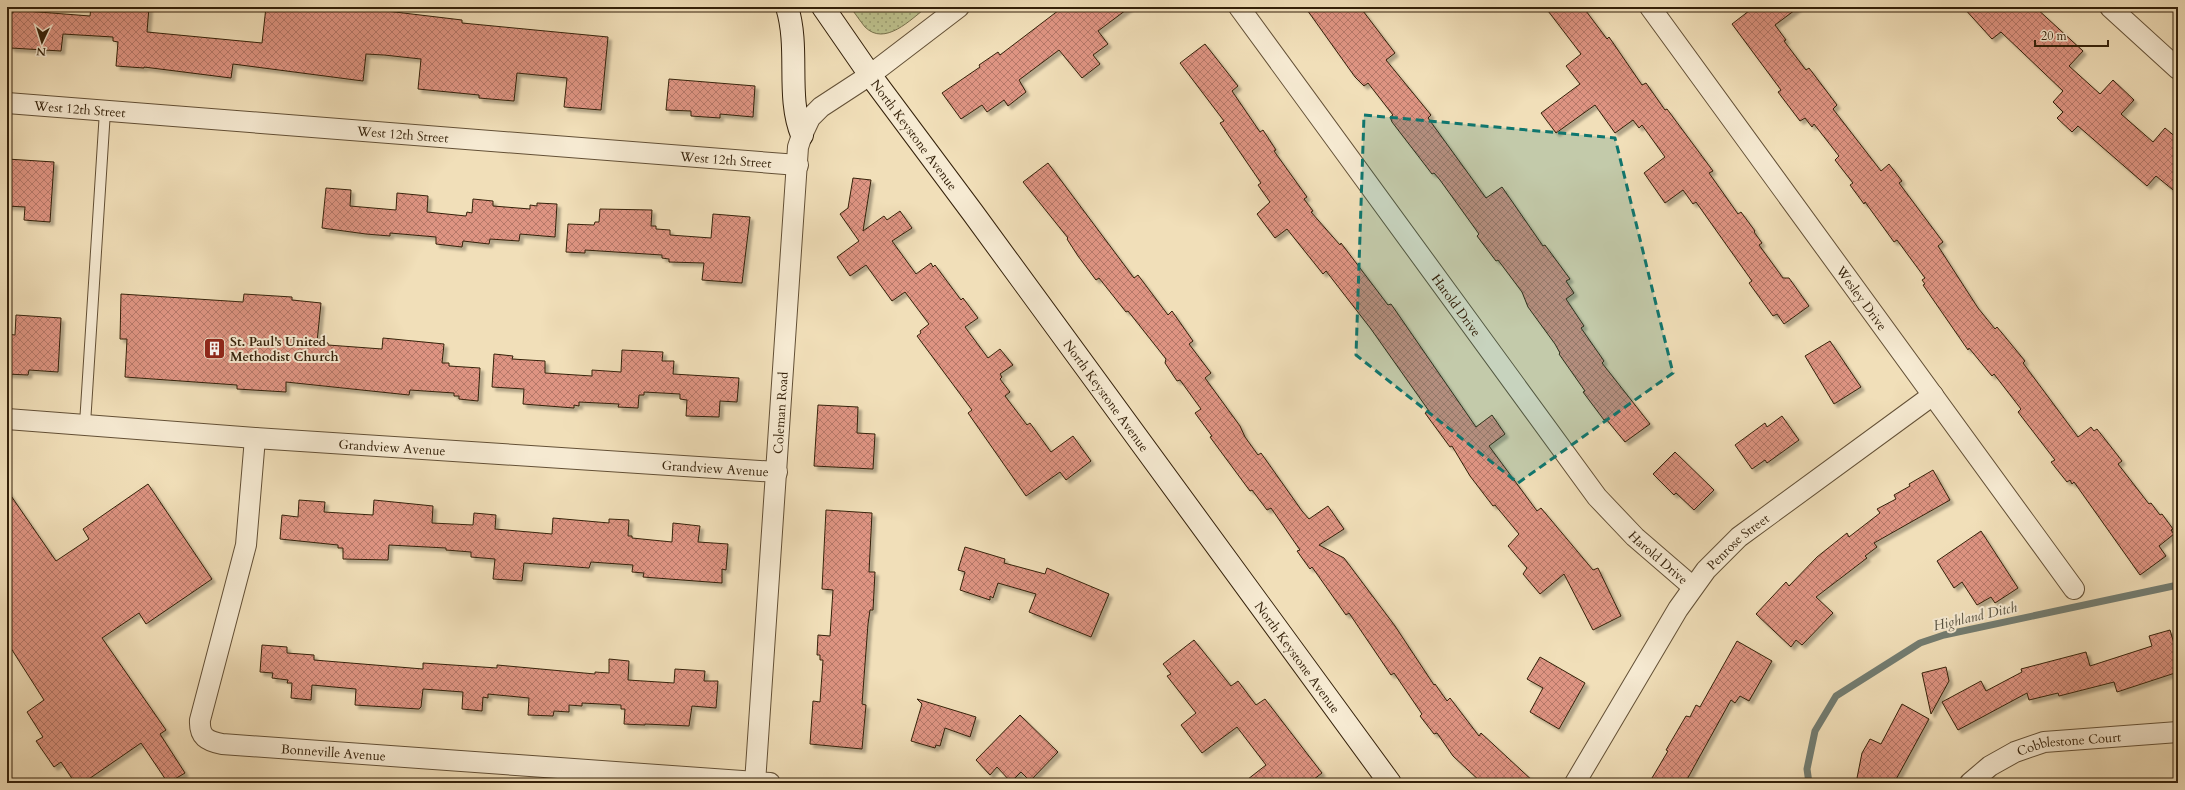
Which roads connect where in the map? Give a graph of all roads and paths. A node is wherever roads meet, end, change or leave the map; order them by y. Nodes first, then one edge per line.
1 (787, 7) edge
2 (823, 7) edge
3 (958, 7) edge
4 (1239, 7) edge
5 (1650, 7) edge
6 (2110, 7) edge
7 (2178, 69) edge
8 (870, 75) junction
9 (7, 104) edge
10 (105, 111) junction
11 (802, 135) junction
12 (798, 165) junction
13 (1933, 395) junction
14 (7, 419) edge
15 (85, 424) junction
16 (255, 438) junction
17 (776, 472) junction
18 (1693, 587) junction
19 (2074, 589) dead end
20 (2178, 732) edge
21 (760, 783) edge
22 (1390, 783) edge
23 (1575, 783) edge
24 (1970, 783) edge

1 - 11 street
2 - 8 street, North Keystone Avenue
3 - 8 street, Coleman Road
4 - 18 street, Harold Drive
5 - 13 street, Wesley Drive
6 - 7 street
8 - 11 street, Coleman Road
8 - 22 street, North Keystone Avenue
9 - 10 street, West 12th Street
10 - 12 street, West 12th Street
10 - 15 lane
11 - 12 street, Coleman Road
12 - 17 street, Coleman Road
13 - 18 street, Penrose Street
13 - 19 street, Wesley Drive
14 - 15 street, Grandview Avenue
15 - 16 street, Grandview Avenue
16 - 17 street, Grandview Avenue
16 - 21 street, Bonneville Avenue
17 - 21 street, Coleman Road
18 - 23 street, Penrose Street
20 - 24 street, Cobblestone Court

